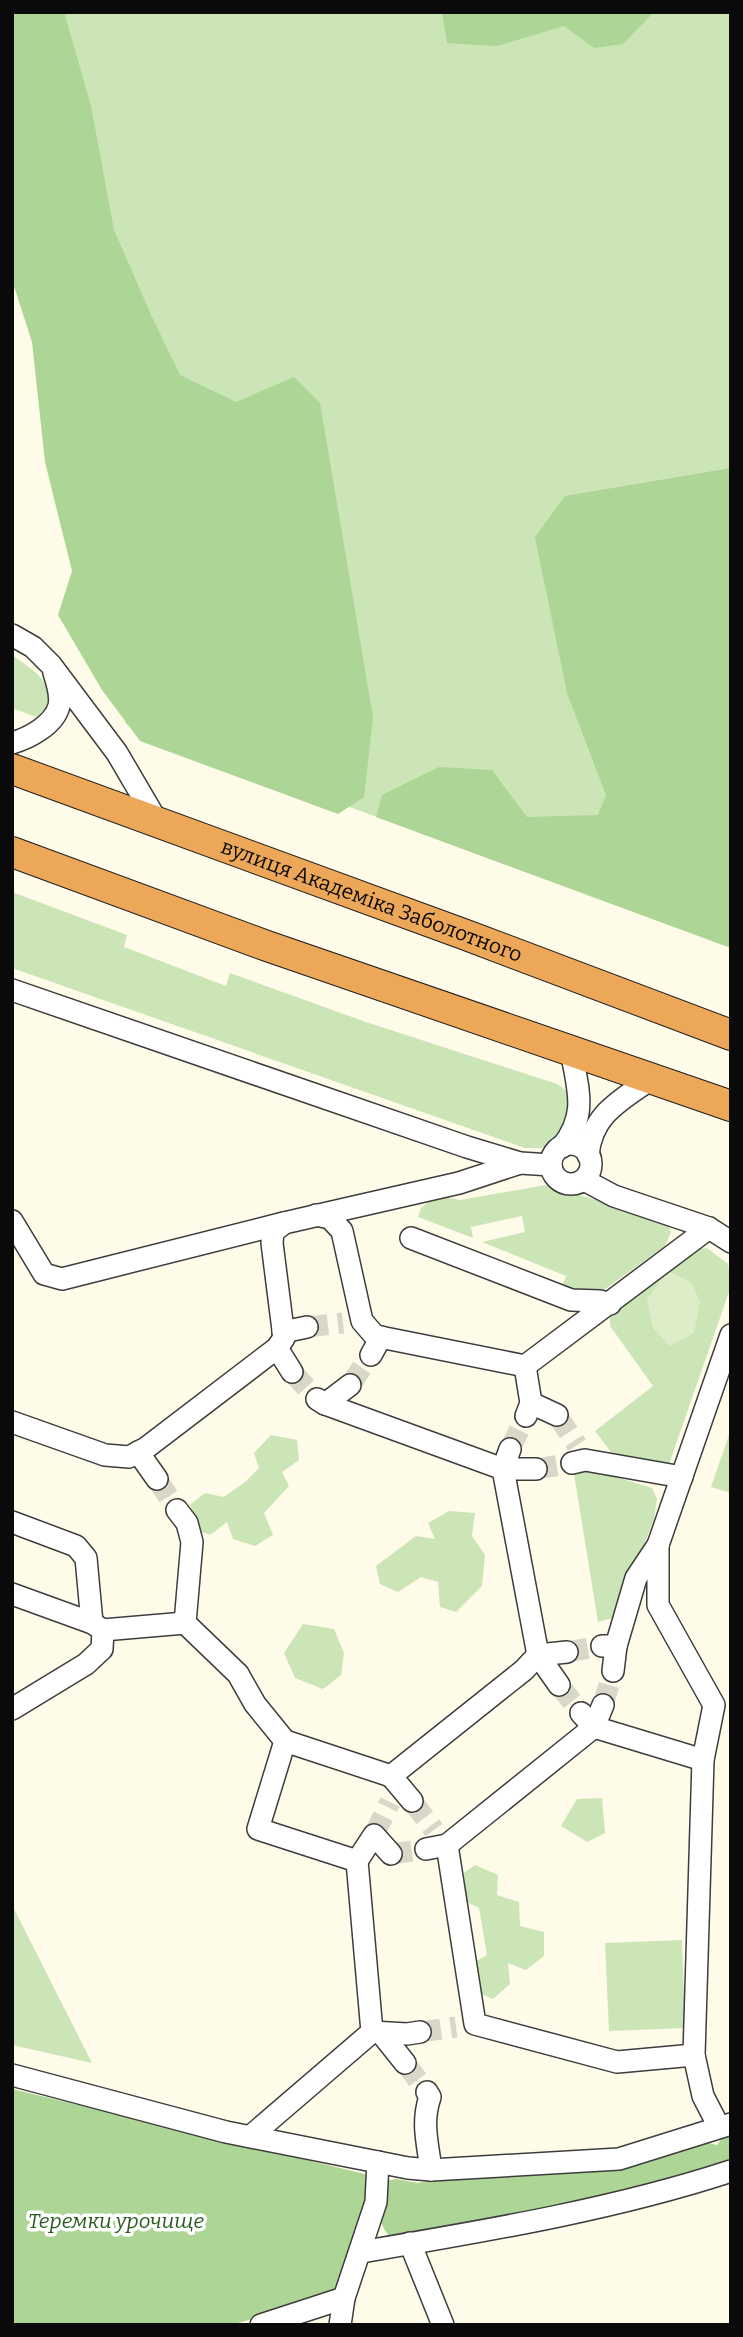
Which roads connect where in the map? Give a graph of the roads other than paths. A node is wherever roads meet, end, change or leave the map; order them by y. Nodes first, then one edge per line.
1 (12, 635) edge
2 (51, 665) junction
3 (12, 743) edge
4 (12, 769) edge
5 (158, 823) junction
6 (12, 852) edge
7 (12, 990) edge
8 (731, 1035) edge
9 (570, 1049) junction
10 (652, 1078) junction
11 (731, 1106) edge
12 (467, 1147) junction
13 (588, 1155) junction
14 (556, 1156) junction
15 (520, 1163) junction
16 (584, 1180) junction
17 (459, 1183) junction
18 (316, 1216) junction
19 (12, 1221) edge
20 (284, 1223) junction
21 (709, 1228) junction
22 (411, 1238) dead end
23 (731, 1242) edge
24 (610, 1304) junction
25 (307, 1327) tunnel mouth
26 (731, 1335) edge
27 (280, 1340) junction
28 (525, 1366) junction
29 (292, 1373) tunnel mouth
30 (350, 1385) tunnel mouth
31 (557, 1415) tunnel mouth
32 (12, 1422) edge
33 (138, 1452) junction
34 (578, 1456) tunnel mouth
35 (506, 1459) junction
36 (536, 1469) tunnel mouth
37 (682, 1477) junction
38 (157, 1479) tunnel mouth
39 (177, 1510) tunnel mouth
40 (12, 1522) edge
41 (658, 1545) junction
42 (12, 1594) edge
43 (185, 1623) junction
44 (98, 1626) junction
45 (567, 1652) tunnel mouth
46 (538, 1656) junction
47 (613, 1671) tunnel mouth
48 (559, 1685) tunnel mouth
49 (603, 1705) tunnel mouth
50 (12, 1709) edge
51 (587, 1720) junction
52 (285, 1741) junction
53 (703, 1760) junction
54 (391, 1776) junction
55 (412, 1801) tunnel mouth
56 (390, 1802) tunnel mouth
57 (420, 2032) tunnel mouth
58 (376, 2033) junction
59 (694, 2055) junction
60 (405, 2063) tunnel mouth
61 (12, 2075) edge
62 (428, 2092) tunnel mouth
63 (725, 2126) edge
64 (251, 2136) junction
65 (378, 2162) junction
66 (431, 2170) junction
67 (731, 2171) edge
68 (410, 2244) junction
69 (360, 2252) junction
70 (344, 2298) junction
71 (261, 2325) edge
72 (340, 2325) edge
73 (443, 2325) edge

1 - 2 street
2 - 3 street
2 - 5 street
4 - 5 highway, вулиця Академіка Заболотного
5 - 8 highway, вулиця Академіка Заболотного
6 - 9 highway
7 - 12 street
9 - 10 highway
9 - 14 street
10 - 11 highway
10 - 13 street
12 - 15 street
12 - 17 street
13 - 14 street
13 - 16 street
14 - 15 street
14 - 16 street
15 - 17 street
16 - 21 street
17 - 18 street
18 - 20 street
18 - 28 street
19 - 20 street
20 - 27 street
21 - 23 street
21 - 24 street
22 - 24 street
24 - 28 street
25 - 27 street
26 - 37 street
27 - 29 street
27 - 33 street
28 - 31 street
30 - 35 street
32 - 33 street
33 - 38 street
34 - 37 street
35 - 36 street
35 - 46 street
37 - 41 street
39 - 43 street
40 - 44 street
41 - 47 street
41 - 53 street
42 - 44 street
43 - 44 street
43 - 52 street
44 - 50 street
45 - 46 street
46 - 48 street
46 - 54 street
49 - 51 street
51 - 53 street
51 - 59 street
52 - 54 street
52 - 58 street
53 - 59 street
54 - 55 street
54 - 56 street
57 - 58 street
58 - 60 street
58 - 64 street
59 - 63 street
61 - 64 street
62 - 66 street
63 - 66 street
64 - 65 street
65 - 66 street
65 - 69 street
67 - 68 street
68 - 69 street
68 - 73 street
69 - 70 street
70 - 71 street
70 - 72 street

